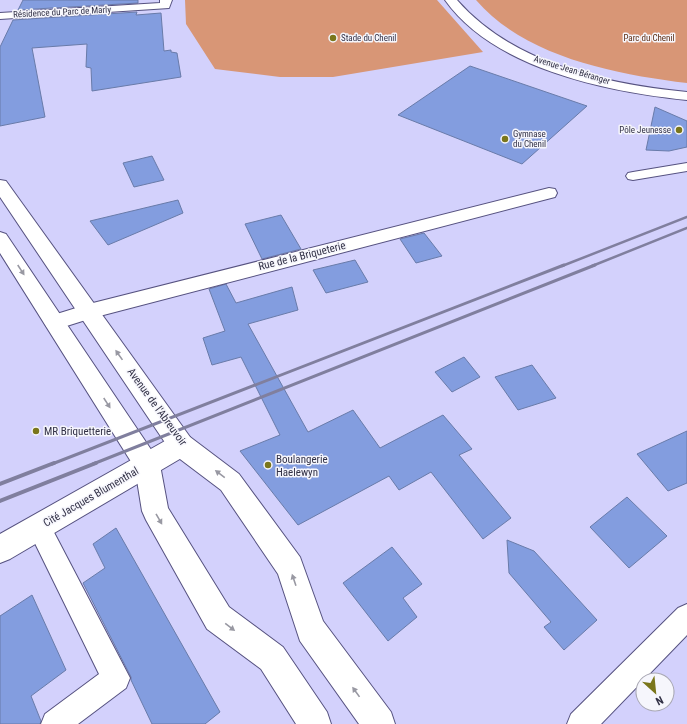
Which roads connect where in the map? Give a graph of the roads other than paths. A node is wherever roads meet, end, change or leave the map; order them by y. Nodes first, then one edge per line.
1 (166, 0) edge
2 (451, 0) edge
3 (0, 16) edge
4 (687, 96) edge
5 (687, 167) edge
6 (633, 176) dead end
7 (0, 184) edge
8 (550, 193) dead end
9 (0, 238) edge
10 (89, 311) junction
11 (54, 322) junction
12 (181, 445) junction
13 (147, 464) junction
14 (39, 527) junction
15 (0, 549) edge
16 (687, 617) edge
17 (54, 724) edge
18 (315, 724) edge
19 (379, 724) edge
20 (581, 724) edge

1 - 3 street, Résidence du Parc de Marly
2 - 4 street, Avenue Jean Béranger
5 - 6 lane
7 - 10 street, Avenue de l'Abreuvoir
8 - 10 street, Rue de la Briqueterie
9 -> 11 street
10 - 11 street, Rue de la Briqueterie
12 -> 10 street, Avenue de l'Abreuvoir
11 -> 13 street
12 - 13 street, Cité Jacques Blumenthal
19 -> 12 street, Avenue de l'Abreuvoir
13 - 14 street, Cité Jacques Blumenthal
13 -> 18 street
14 - 15 street, Cité Jacques Blumenthal
14 - 17 lane
16 - 20 lane

